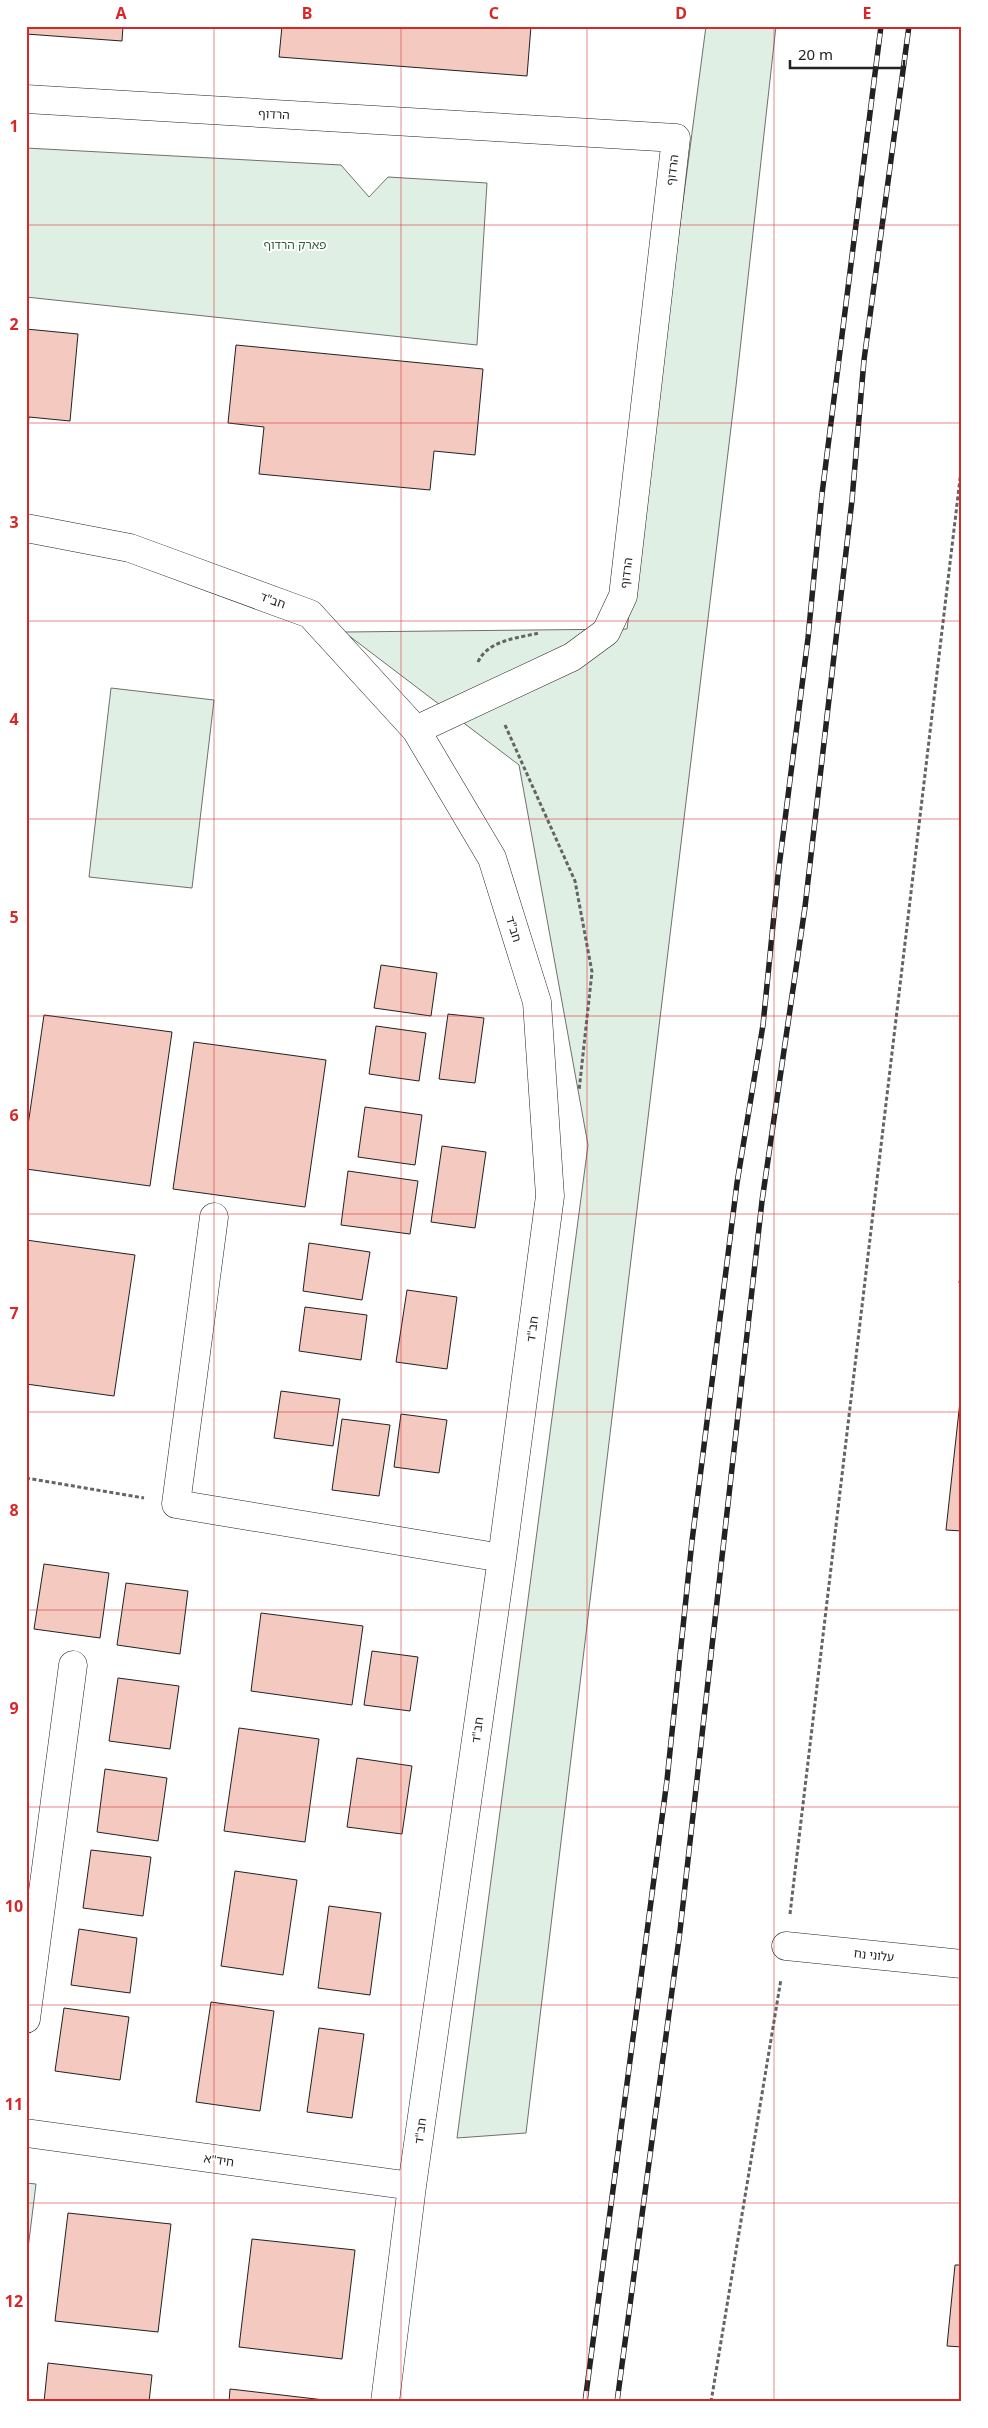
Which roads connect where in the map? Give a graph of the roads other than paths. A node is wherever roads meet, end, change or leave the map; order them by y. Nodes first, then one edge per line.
1 (26, 99) edge
2 (26, 528) edge
3 (416, 730) junction
4 (214, 1217) dead end
5 (502, 1558) junction
6 (73, 1665) dead end
7 (786, 1946) road end
8 (962, 1964) edge
9 (26, 2020) edge
10 (26, 2133) edge
11 (412, 2186) junction
12 (385, 2402) edge

1 - 3 street, הרדוף
2 - 3 street, חב"ד
3 - 5 street, חב"ד
4 - 5 street
5 - 11 street, חב"ד
6 - 9 street
7 - 8 street, עלוני נח
10 - 11 street, חיד"א
11 - 12 street, חב"ד

